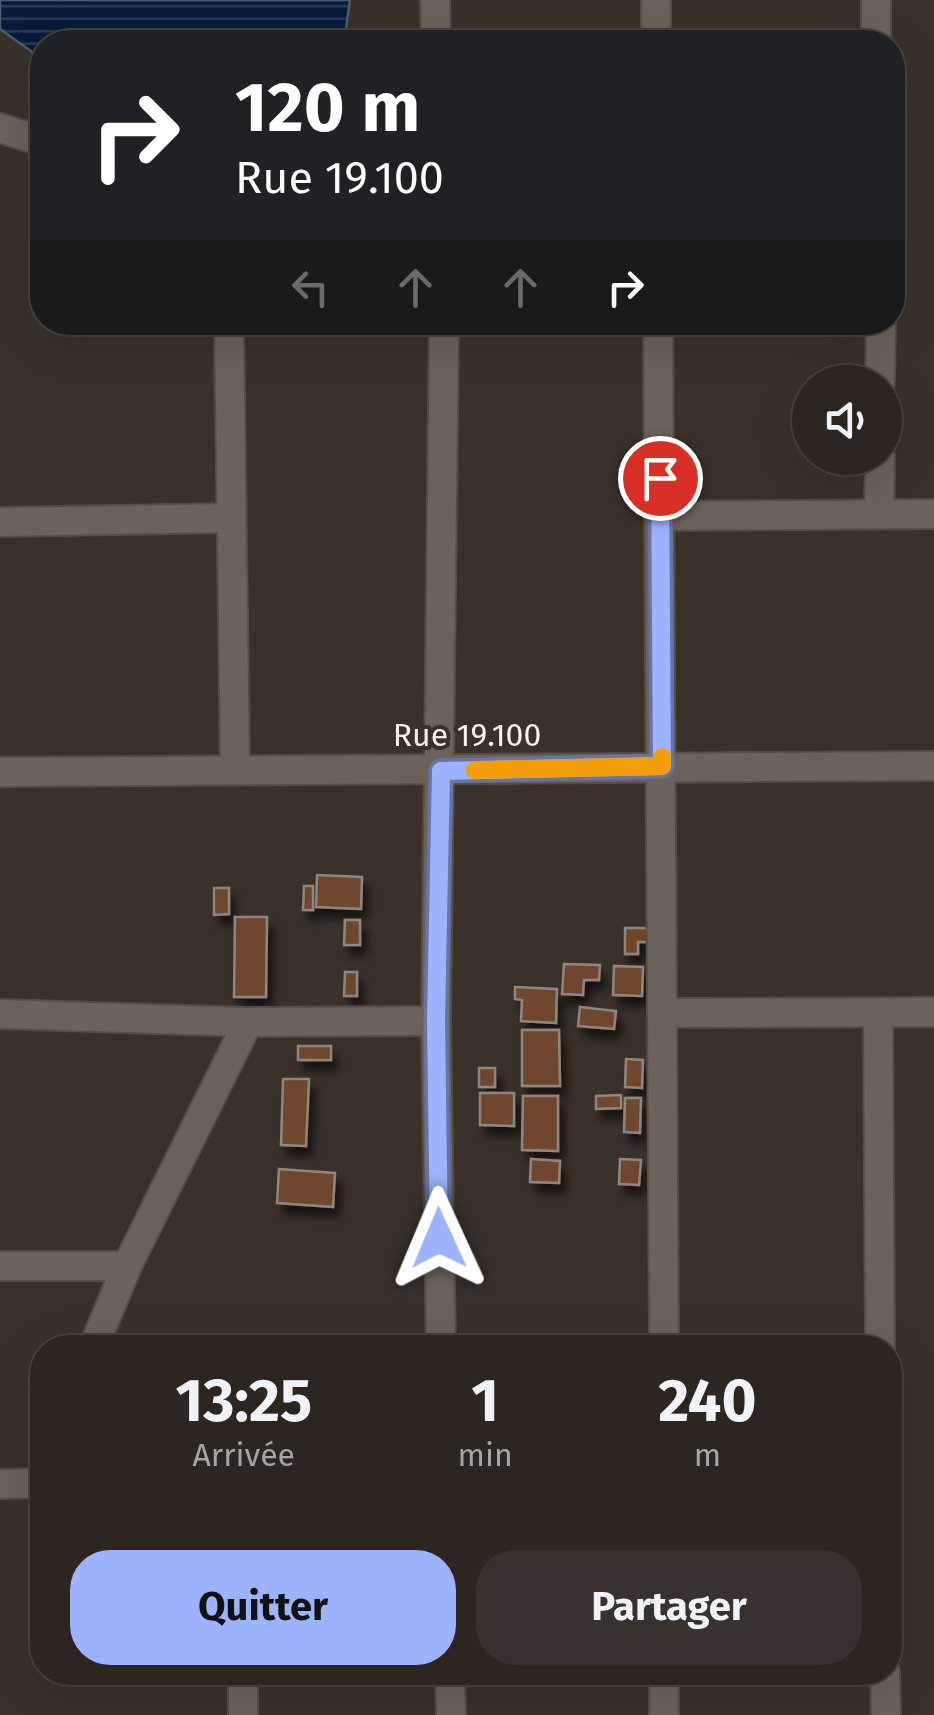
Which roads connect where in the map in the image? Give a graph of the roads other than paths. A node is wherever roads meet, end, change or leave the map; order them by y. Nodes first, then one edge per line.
1 (435, 0) edge
2 (656, 0) edge
3 (876, 0) edge
4 (436, 30) edge
5 (656, 30) edge
6 (876, 30) edge
7 (0, 128) edge
8 (30, 137) edge
9 (229, 335) edge
10 (444, 335) edge
11 (655, 335) edge
12 (881, 335) edge
13 (880, 365) edge
14 (880, 475) edge
15 (879, 514) junction
16 (934, 514) edge
17 (660, 516) junction
18 (230, 518) junction
19 (0, 522) edge
20 (662, 766) junction
21 (934, 766) edge
22 (235, 768) junction
23 (441, 771) junction
24 (0, 772) edge
25 (934, 1012) edge
26 (664, 1013) junction
27 (878, 1013) junction
28 (0, 1014) edge
29 (436, 1021) junction
30 (248, 1022) junction
31 (0, 1266) edge
32 (127, 1266) junction
33 (98, 1335) edge
34 (441, 1335) edge
35 (664, 1335) edge
36 (880, 1335) edge
37 (30, 1480) edge
38 (0, 1484) edge
39 (243, 1685) edge
40 (450, 1685) edge
41 (664, 1685) edge
42 (885, 1685) edge
43 (243, 1715) edge
44 (451, 1715) edge
45 (664, 1715) edge
46 (886, 1715) edge

1 - 4 street
2 - 5 street
3 - 6 street
7 - 8 street
9 - 18 street
10 - 23 street
11 - 17 street
12 - 13 street
14 - 15 street
15 - 16 street
15 - 17 street
17 - 20 street
18 - 19 street
18 - 22 street
20 - 21 street, Rue 19.100
20 - 23 street, Rue 19.100
20 - 26 street
22 - 23 street, Rue 19.100
22 - 24 street, Rue 19.100
23 - 29 street
25 - 27 street
26 - 27 street
26 - 35 street
27 - 36 street
28 - 30 street
29 - 30 street
29 - 34 street
30 - 32 street
31 - 32 street
32 - 33 street
37 - 38 street
39 - 43 street
40 - 44 street
41 - 45 street
42 - 46 street

